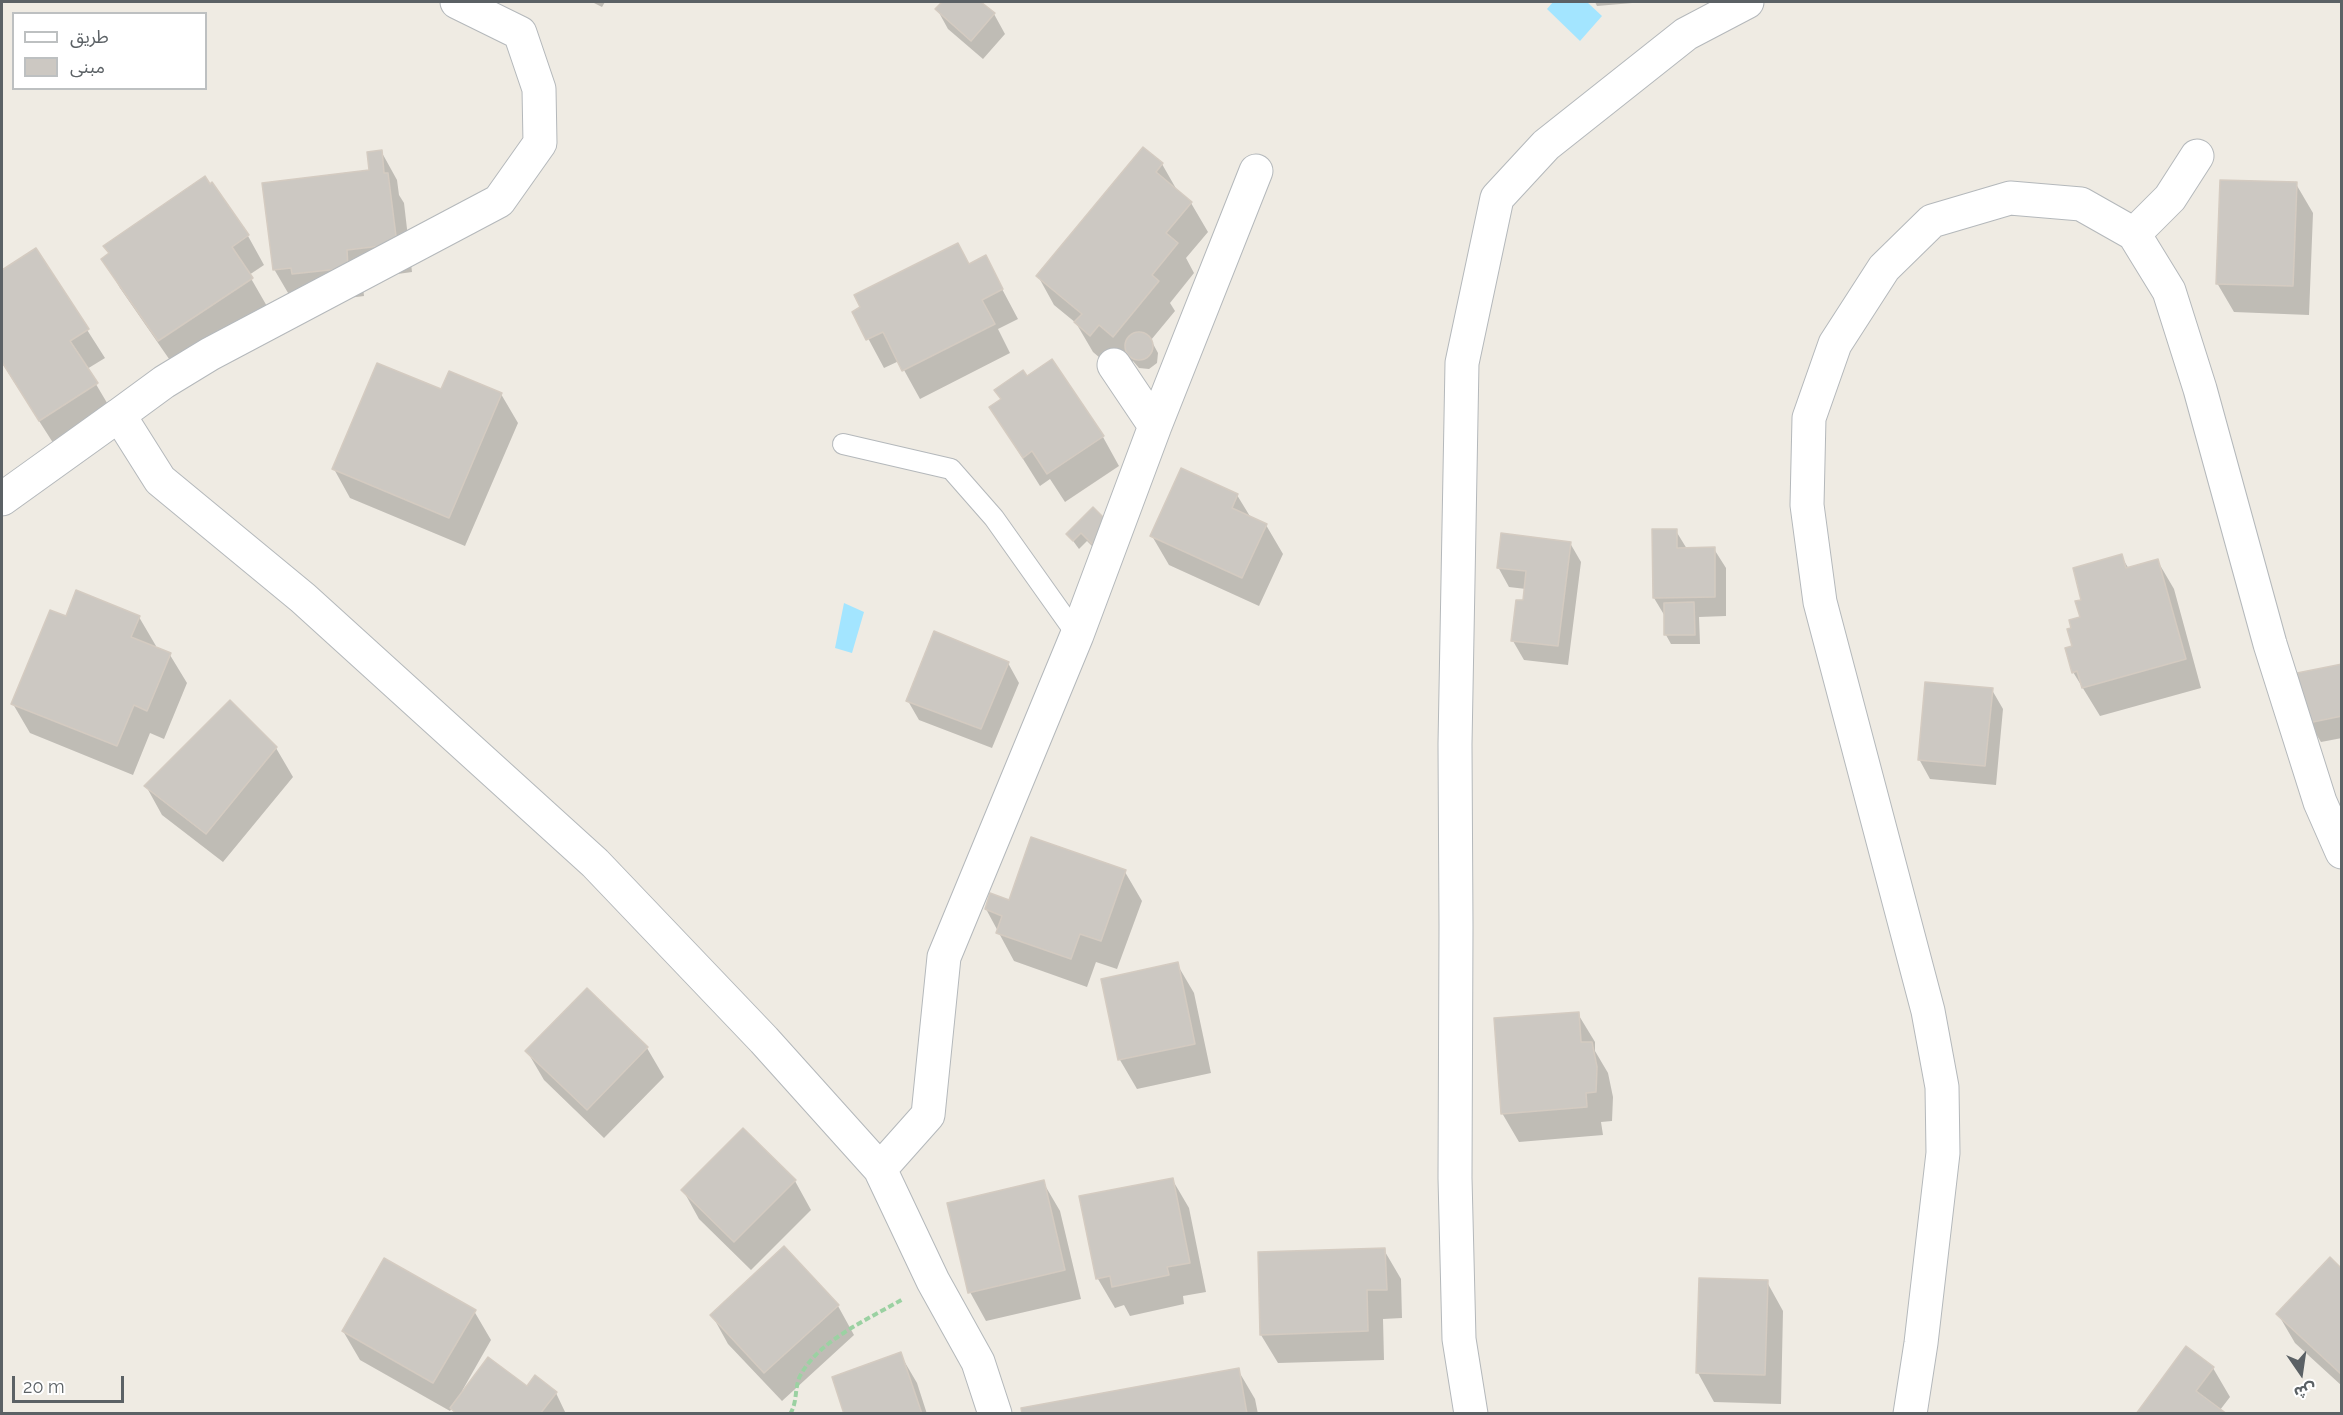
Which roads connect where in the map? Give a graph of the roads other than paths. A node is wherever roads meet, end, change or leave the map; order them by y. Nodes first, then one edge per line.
1 (457, 2) edge
2 (1747, 2) edge
3 (2197, 156) dead end
4 (1256, 171) dead end
5 (2134, 234) junction
6 (1114, 365) dead end
7 (119, 415) junction
8 (1155, 426) junction
9 (843, 444) dead end
10 (2, 499) edge
11 (1077, 635) junction
12 (2342, 852) edge
13 (880, 1169) junction
14 (995, 1413) edge
15 (1471, 1413) edge
16 (1910, 1413) edge

1 - 7 street
2 - 15 street
3 - 5 street
4 - 8 street
5 - 12 street
5 - 16 street
6 - 8 street
7 - 10 street
7 - 13 street
8 - 11 street
9 - 11 lane
11 - 13 street
13 - 14 street

